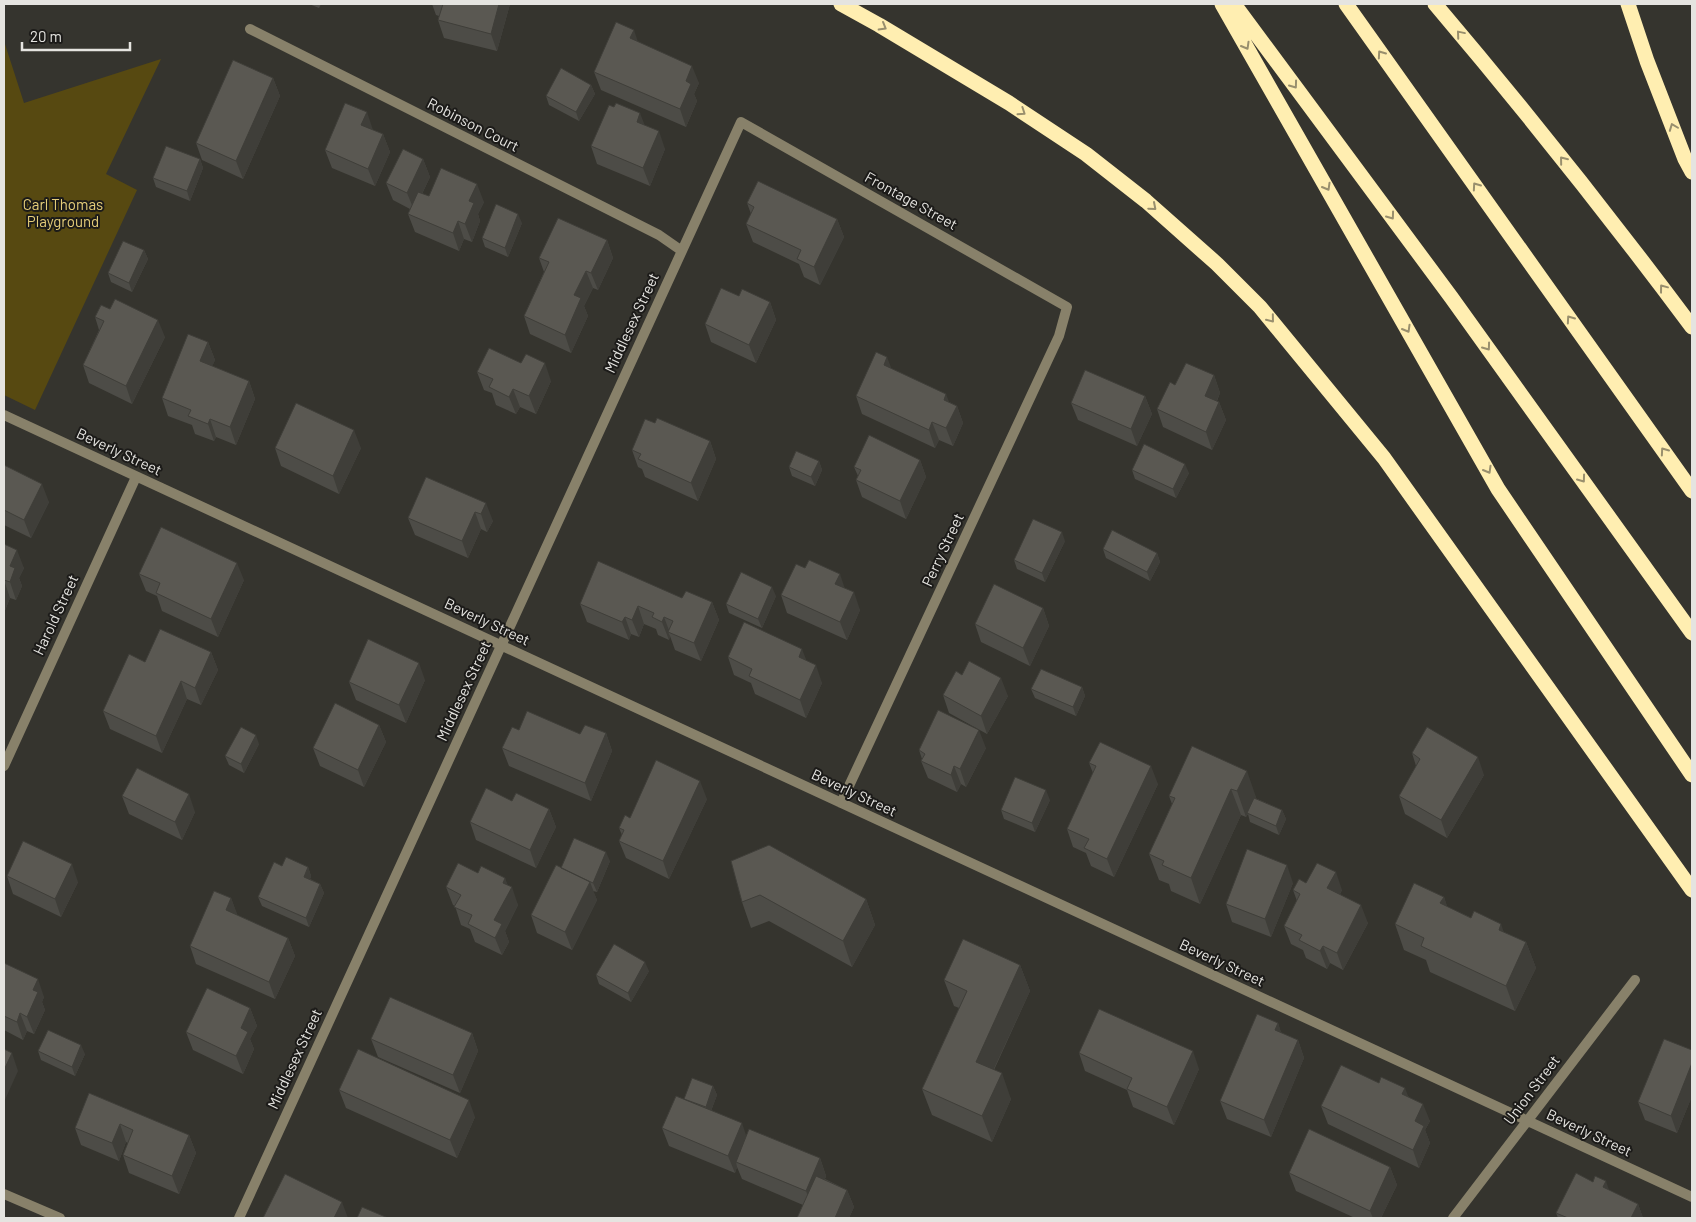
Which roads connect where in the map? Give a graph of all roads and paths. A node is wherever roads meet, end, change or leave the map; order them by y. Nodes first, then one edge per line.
1 (840, 4) edge
2 (1222, 4) edge
3 (1234, 4) edge
4 (1346, 4) edge
5 (1435, 4) edge
6 (1628, 4) edge
7 (250, 29) dead end
8 (741, 122) joint
9 (1692, 172) edge
10 (682, 251) junction
11 (1067, 307) joint
12 (1692, 327) edge
13 (4, 415) edge
14 (136, 477) junction
15 (1692, 491) edge
16 (1692, 633) edge
17 (501, 646) junction
18 (4, 766) edge
19 (1692, 775) edge
20 (841, 803) junction
21 (1692, 890) edge
22 (1635, 980) dead end
23 (1527, 1121) junction
24 (4, 1194) edge
25 (1692, 1197) edge
26 (60, 1218) edge
27 (239, 1218) edge
28 (1453, 1218) edge

1 -> 21 highway
2 -> 19 highway
3 -> 16 highway
15 -> 4 highway
12 -> 5 highway
9 -> 6 highway
7 - 10 street, Robinson Court
8 - 10 street, Middlesex Street
8 - 11 street, Frontage Street
10 - 17 street, Middlesex Street
11 - 20 street, Perry Street
13 - 14 street, Beverly Street
14 - 17 street, Beverly Street
14 - 18 street, Harold Street
17 - 20 street, Beverly Street
17 - 27 street, Middlesex Street
20 - 23 street, Beverly Street
22 - 23 street, Union Street
23 - 25 street, Beverly Street
23 - 28 street, Union Street
24 - 26 street

